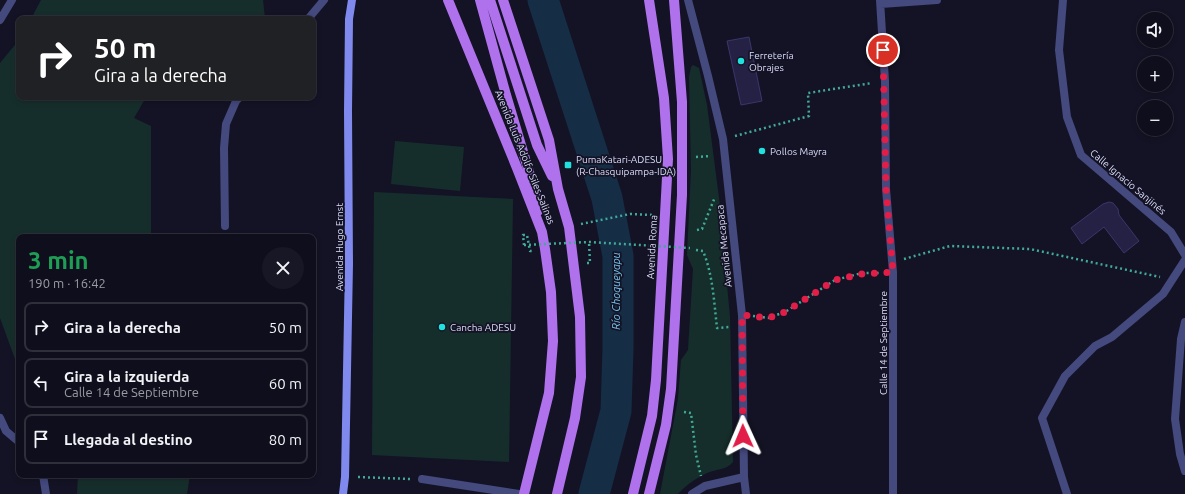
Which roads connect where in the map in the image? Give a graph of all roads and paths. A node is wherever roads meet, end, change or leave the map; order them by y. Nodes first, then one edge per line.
1 (12, 0) edge
2 (324, 0) edge
3 (352, 0) edge
4 (448, 0) edge
5 (480, 0) edge
6 (490, 0) edge
7 (503, 0) edge
8 (649, 0) edge
9 (674, 0) edge
10 (688, 0) edge
11 (937, 0) edge
12 (1063, 0) edge
13 (880, 2) edge
14 (311, 16) edge
15 (0, 20) edge
16 (885, 81) junction
17 (237, 100) edge
18 (723, 139) junction
19 (711, 156) dead end
20 (696, 157) dead end
21 (558, 189) junction
22 (716, 197) dead end
23 (665, 215) junction
24 (588, 223) dead end
25 (224, 226) dead end
26 (697, 230) dead end
27 (542, 232) junction
28 (589, 242) junction
29 (524, 245) dead end
30 (690, 248) dead end
31 (696, 250) dead end
32 (590, 251) dead end
33 (1185, 255) edge
34 (1185, 260) edge
35 (892, 262) junction
36 (893, 272) junction
37 (1172, 280) junction
38 (742, 315) junction
39 (1185, 322) edge
40 (729, 327) dead end
41 (684, 412) dead end
42 (0, 418) edge
43 (16, 439) edge
44 (1185, 472) edge
45 (701, 476) dead end
46 (345, 477) junction
47 (744, 477) junction
48 (43, 478) edge
49 (422, 479) joint
50 (46, 494) edge
51 (343, 494) edge
52 (519, 494) edge
53 (524, 494) edge
54 (557, 494) edge
55 (633, 494) edge
56 (649, 494) edge
57 (692, 494) edge
58 (746, 494) edge
59 (893, 494) edge
60 (1067, 494) edge

1 - 15 street
2 - 14 street
3 - 46 street, Avenida Hugo Ernst
4 - 27 main road, Avenida Luis Adolfo Siles Salinas
5 - 27 main road
6 - 21 main road
7 - 21 main road, Avenida Luis Adolfo Siles Salinas
8 - 23 main road, Avenida Roma
9 - 56 main road
10 - 18 street, Avenida Mecapaca
11 - 13 street
12 - 33 street, Calle Ignacio Sanjinés
13 - 16 street, Calle 14 de Septiembre
16 - 18 path
16 - 35 street, Calle 14 de Septiembre
17 - 25 street
18 - 38 street, Avenida Mecapaca
19 - 20 path
21 - 54 main road, Avenida Luis Adolfo Siles Salinas
22 - 26 path
23 - 24 path
23 - 55 main road, Avenida Roma
27 - 53 main road, Avenida Luis Adolfo Siles Salinas
28 - 29 path, bridge
28 - 30 path, bridge
28 - 32 path
31 - 40 path
34 - 37 street
35 - 36 street, Calle 14 de Septiembre
35 - 37 path
36 - 38 path
36 - 59 street, Calle 14 de Septiembre
37 - 60 street
38 - 47 street, Avenida Mecapaca
39 - 44 street
41 - 45 path
42 - 43 street
46 - 49 path
46 - 51 street, Avenida Hugo Ernst
47 - 57 street
47 - 58 street, Avenida Mecapaca
48 - 50 street
49 - 52 street

